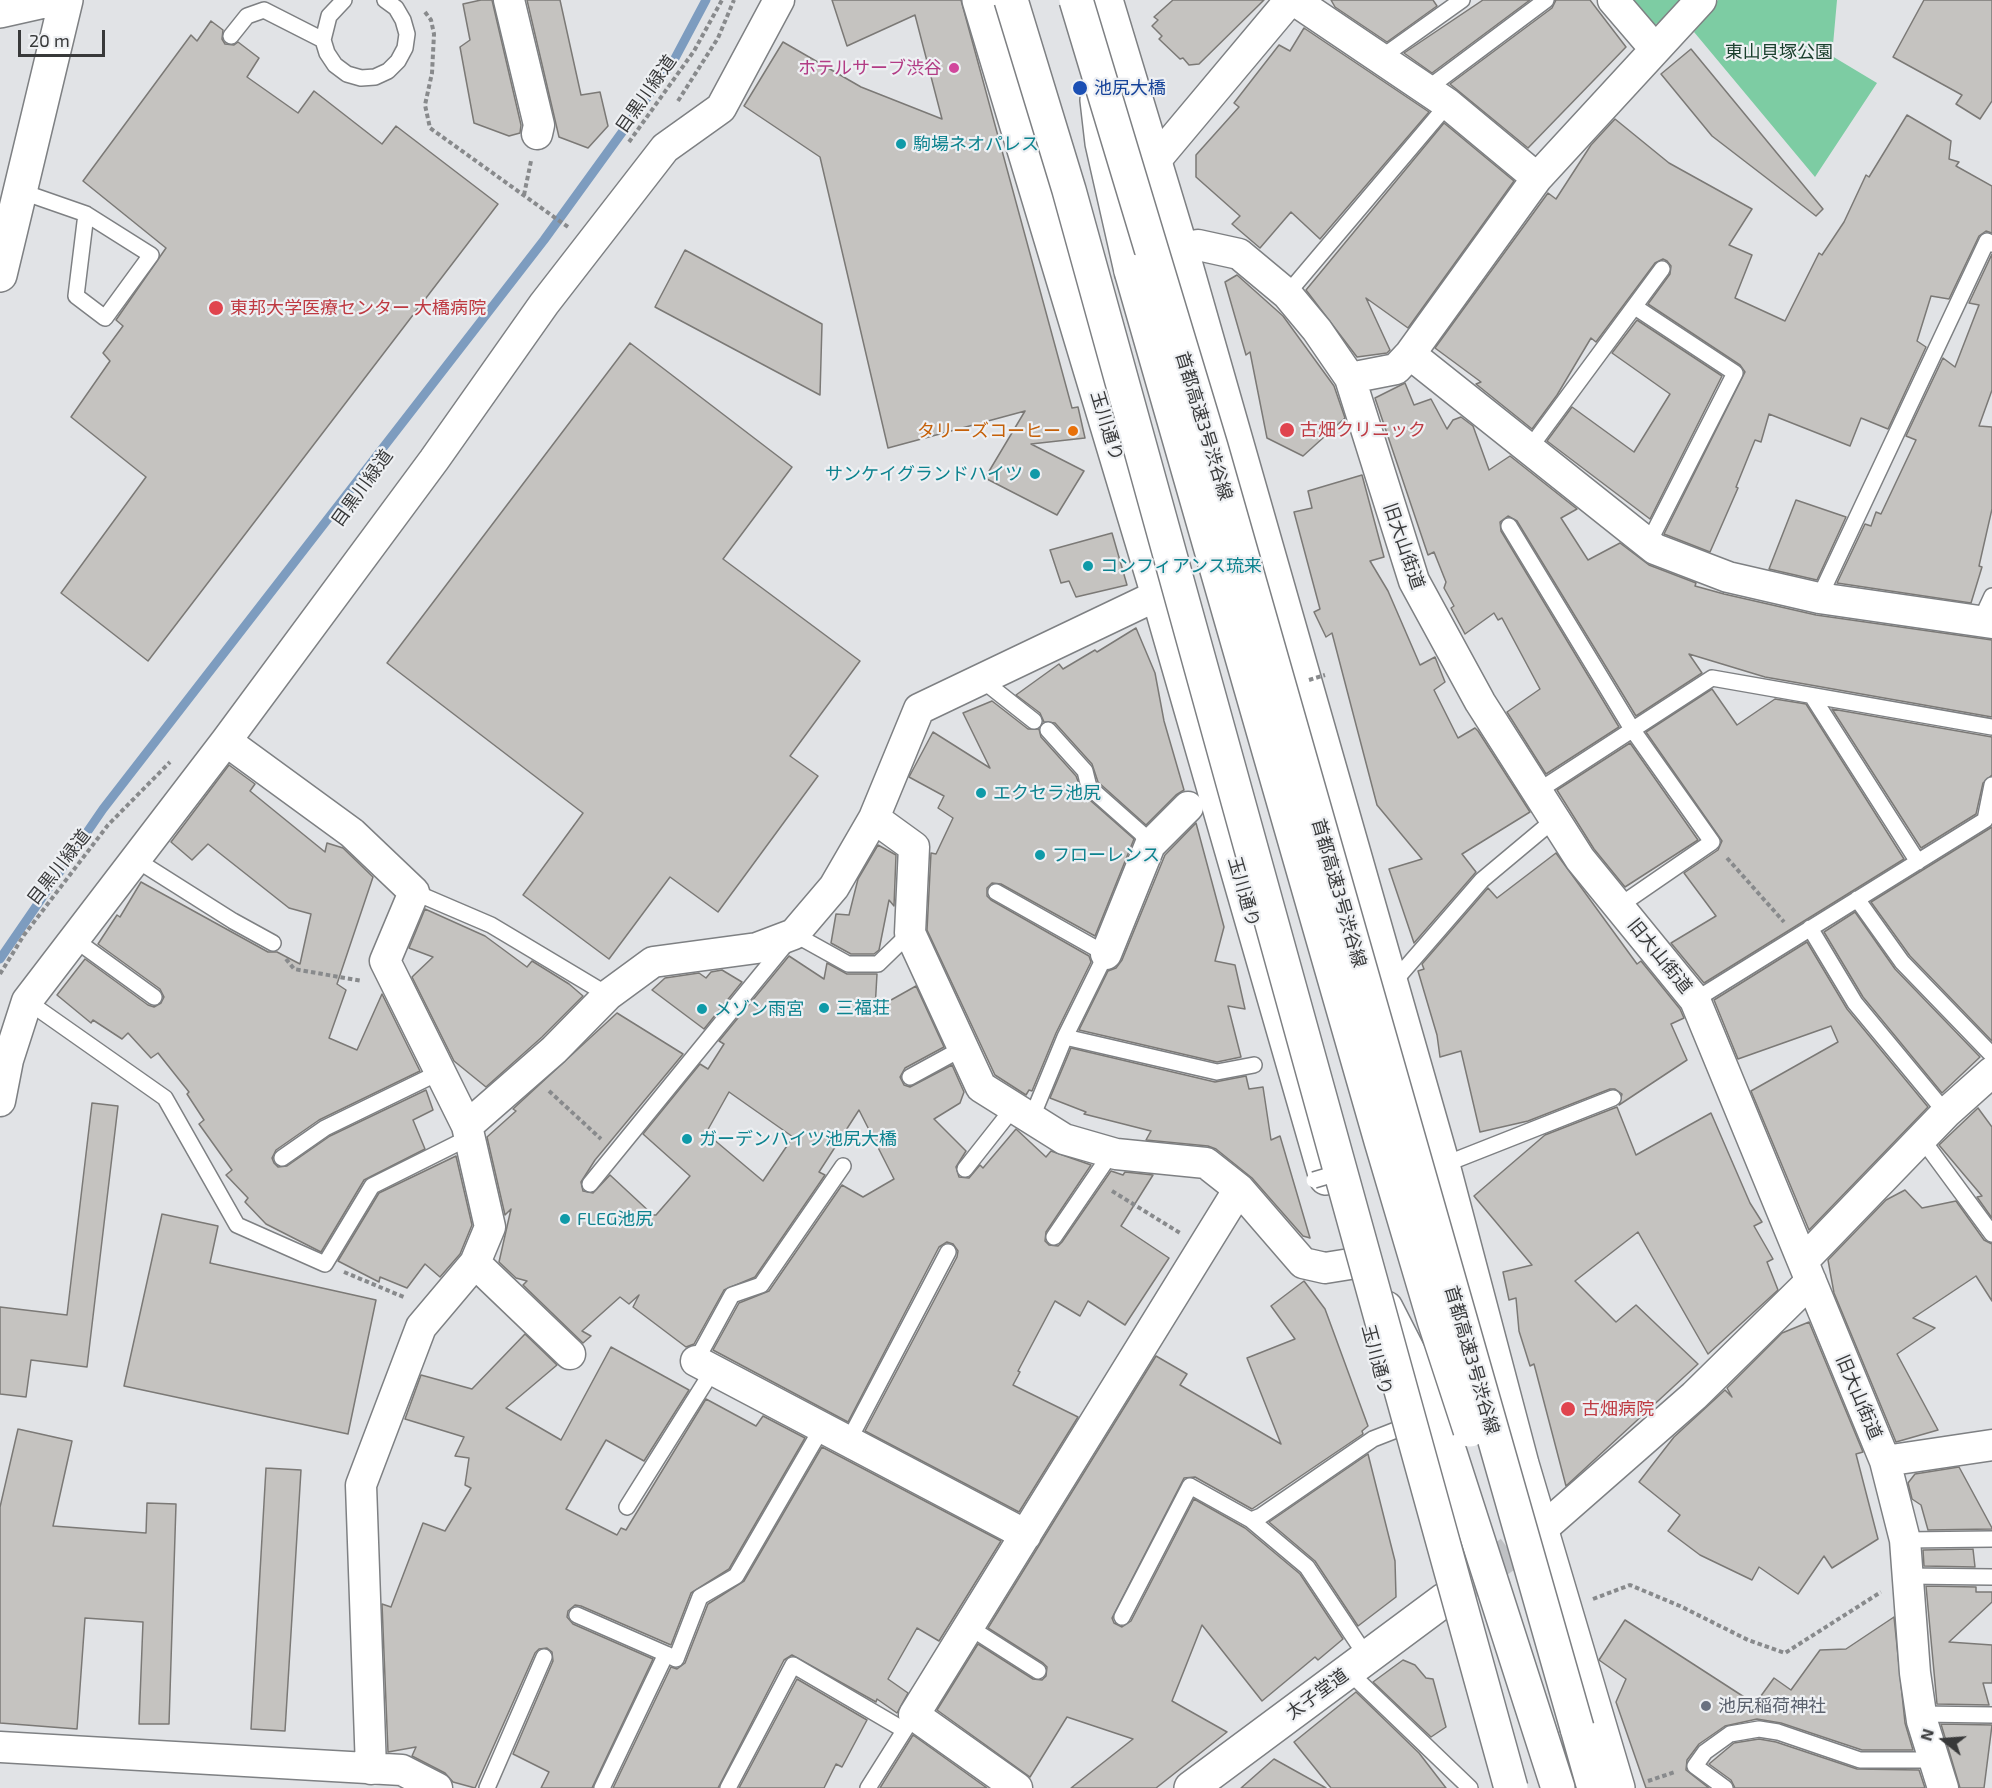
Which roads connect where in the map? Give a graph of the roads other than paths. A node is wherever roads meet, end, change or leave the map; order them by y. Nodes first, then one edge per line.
1 (49, 0) edge
2 (66, 0) edge
3 (344, 0) edge
4 (386, 0) edge
5 (509, 0) edge
6 (779, 0) edge
7 (979, 0) edge
8 (1011, 0) edge
9 (1028, 0) edge
10 (1076, 0) edge
11 (1087, 0) edge
12 (1106, 0) edge
13 (1290, 0) edge
14 (1294, 0) edge
15 (1462, 0) edge
16 (1546, 0) edge
17 (1613, 0) edge
18 (1701, 0) edge
19 (0, 11) edge
20 (231, 36) dead end
21 (323, 40) junction
22 (1654, 49) junction
23 (1382, 57) junction
24 (1437, 96) junction
25 (535, 146) road end
26 (1155, 161) junction
27 (1537, 178) junction
28 (1069, 190) junction
29 (20, 191) junction
30 (86, 214) junction
31 (1992, 244) edge
32 (1181, 248) junction
33 (1662, 269) dead end
34 (0, 275) edge
35 (1287, 294) junction
36 (1635, 307) junction
37 (1410, 354) junction
38 (1350, 378) junction
39 (1529, 449) junction
40 (1509, 526) dead end
41 (1648, 544) junction
42 (1158, 594) junction
43 (1819, 598) junction
44 (1988, 614) edge
45 (981, 679) junction
46 (1812, 696) junction
47 (1034, 721) dead end
48 (1992, 727) edge
49 (1632, 729) junction
50 (1048, 730) dead end
51 (226, 741) junction
52 (1992, 788) edge
53 (1538, 791) junction
54 (1188, 807) dead end
55 (874, 818) junction
56 (1556, 819) junction
57 (1150, 845) junction
58 (135, 859) junction
59 (1918, 862) junction
60 (414, 892) junction
61 (996, 892) dead end
62 (1857, 899) junction
63 (1619, 906) junction
64 (910, 933) junction
65 (1804, 933) junction
66 (794, 934) junction
67 (74, 939) junction
68 (273, 943) road end
69 (1106, 954) junction
70 (1391, 985) junction
71 (608, 995) junction
72 (154, 997) dead end
73 (1695, 1000) junction
74 (27, 1001) junction
75 (1065, 1037) junction
76 (963, 1048) junction
77 (1992, 1055) edge
78 (1254, 1065) dead end
79 (441, 1072) junction
80 (1992, 1072) edge
81 (910, 1077) dead end
82 (1613, 1098) dead end
83 (0, 1101) edge
84 (1023, 1112) junction
85 (1946, 1113) junction
86 (468, 1132) junction
87 (1922, 1139) junction
88 (1112, 1152) junction
89 (282, 1158) dead end
90 (1443, 1165) junction
91 (843, 1166) dead end
92 (965, 1169) dead end
93 (590, 1184) dead end
94 (1329, 1185) junction
95 (1239, 1190) junction
96 (1992, 1234) edge
97 (1054, 1237) dead end
98 (948, 1252) dead end
99 (475, 1263) junction
100 (1350, 1264) junction
101 (1807, 1271) junction
102 (570, 1354) dead end
103 (705, 1365) junction
104 (823, 1426) junction
105 (1396, 1430) junction
106 (849, 1440) junction
107 (1992, 1445) edge
108 (1885, 1461) junction
109 (627, 1507) dead end
110 (1251, 1520) junction
111 (1541, 1530) junction
112 (1026, 1535) junction
113 (1992, 1539) edge
114 (1905, 1540) junction
115 (1907, 1576) junction
116 (1992, 1577) edge
117 (1444, 1600) junction
118 (577, 1616) dead end
119 (1122, 1617) dead end
120 (969, 1627) junction
121 (666, 1654) junction
122 (544, 1657) dead end
123 (1358, 1664) junction
124 (1038, 1671) dead end
125 (1921, 1714) junction
126 (1992, 1715) edge
127 (909, 1723) junction
128 (1577, 1728) junction
129 (0, 1747) edge
130 (371, 1768) junction
131 (1939, 1774) edge
132 (399, 1779) edge
133 (1630, 1785) edge
134 (437, 1788) edge
135 (487, 1788) edge
136 (602, 1788) edge
137 (728, 1788) edge
138 (868, 1788) edge
139 (1017, 1788) edge
140 (1191, 1788) edge
141 (1470, 1788) edge
142 (1497, 1788) edge
143 (1510, 1788) edge
144 (1558, 1788) edge
145 (1594, 1788) edge
146 (1725, 1788) edge

1 - 19 main road
2 - 29 main road
3 - 21 lane
4 - 21 lane
5 - 25 street
6 - 51 street
7 - 42 main road, 玉川通り
8 - 28 main road, bridge
9 - 28 main road, bridge
10 - 128 main road, 首都高速3号渋谷線, bridge
11 - 128 main road, bridge
12 - 26 main road
13 - 26 street
14 - 23 street
15 - 23 lane
16 - 24 lane
17 - 22 street
18 - 22 street
20 - 21 lane
22 - 27 street
23 - 24 street
24 - 27 street
24 - 35 lane
26 - 32 main road
27 - 37 street
28 - 94 main road, bridge
29 - 30 lane
29 - 34 main road
30 - 30 lane
31 - 43 lane
32 - 35 street, 旧大山街道
32 - 70 main road
33 - 36 lane
35 - 38 street, 旧大山街道
36 - 39 lane
36 - 41 lane
37 - 38 street
37 - 39 street
38 - 53 street, 旧大山街道
39 - 41 street
40 - 49 lane
41 - 43 street
42 - 45 street
42 - 94 main road, 玉川通り
43 - 44 street
45 - 47 lane
45 - 55 street
46 - 48 lane
46 - 49 lane
46 - 59 lane
49 - 53 lane
49 - 63 lane
50 - 57 lane
51 - 58 street
51 - 60 street
52 - 59 lane
53 - 56 street, 旧大山街道
54 - 57 street
55 - 64 street
55 - 66 street
56 - 63 street, 旧大山街道
56 - 70 lane
57 - 69 street
58 - 67 street
58 - 68 lane
59 - 62 lane
60 - 71 lane
60 - 79 street
61 - 69 lane
62 - 65 lane
62 - 77 lane
63 - 73 street, 旧大山街道
64 - 66 lane
64 - 76 street
65 - 73 lane
65 - 85 lane
66 - 71 street
66 - 93 lane
67 - 72 lane
67 - 74 street
69 - 75 lane
70 - 90 main road
71 - 86 street
73 - 101 street, 旧大山街道
74 - 83 street
74 - 86 lane
75 - 78 lane
75 - 84 lane
76 - 81 lane
76 - 84 street
79 - 86 street
79 - 89 lane
80 - 85 street
82 - 90 lane
84 - 88 street
84 - 92 lane
85 - 87 street
86 - 99 street
87 - 96 lane
87 - 101 street
88 - 95 street
88 - 97 lane
90 - 111 main road
91 - 103 lane
94 - 100 main road, 玉川通り
94 - 143 main road, bridge
94 - 144 main road
95 - 100 street
95 - 112 street
98 - 106 lane
99 - 102 street
99 - 130 street
100 - 105 main road, 玉川通り
101 - 108 street, 旧大山街道
101 - 111 street
103 - 104 street
103 - 109 lane
104 - 106 street
104 - 121 lane
105 - 110 lane
105 - 117 main road, 玉川通り
106 - 112 street
107 - 108 street
108 - 114 street, 旧大山街道
110 - 119 lane
110 - 123 lane
111 - 133 main road
112 - 120 street
113 - 114 lane
114 - 115 street, 旧大山街道
115 - 116 lane
115 - 125 street, 旧大山街道
117 - 123 main road, 太子堂道
117 - 142 main road, 玉川通り
118 - 121 lane
120 - 124 lane
120 - 127 street
121 - 136 lane
122 - 135 lane
123 - 140 main road, 太子堂道
123 - 141 lane
125 - 126 lane
125 - 131 street, 旧大山街道
127 - 137 lane
127 - 138 lane
127 - 139 street
128 - 145 main road, 首都高速3号渋谷線
129 - 130 street
130 - 132 street
131 - 146 lane
132 - 134 street

